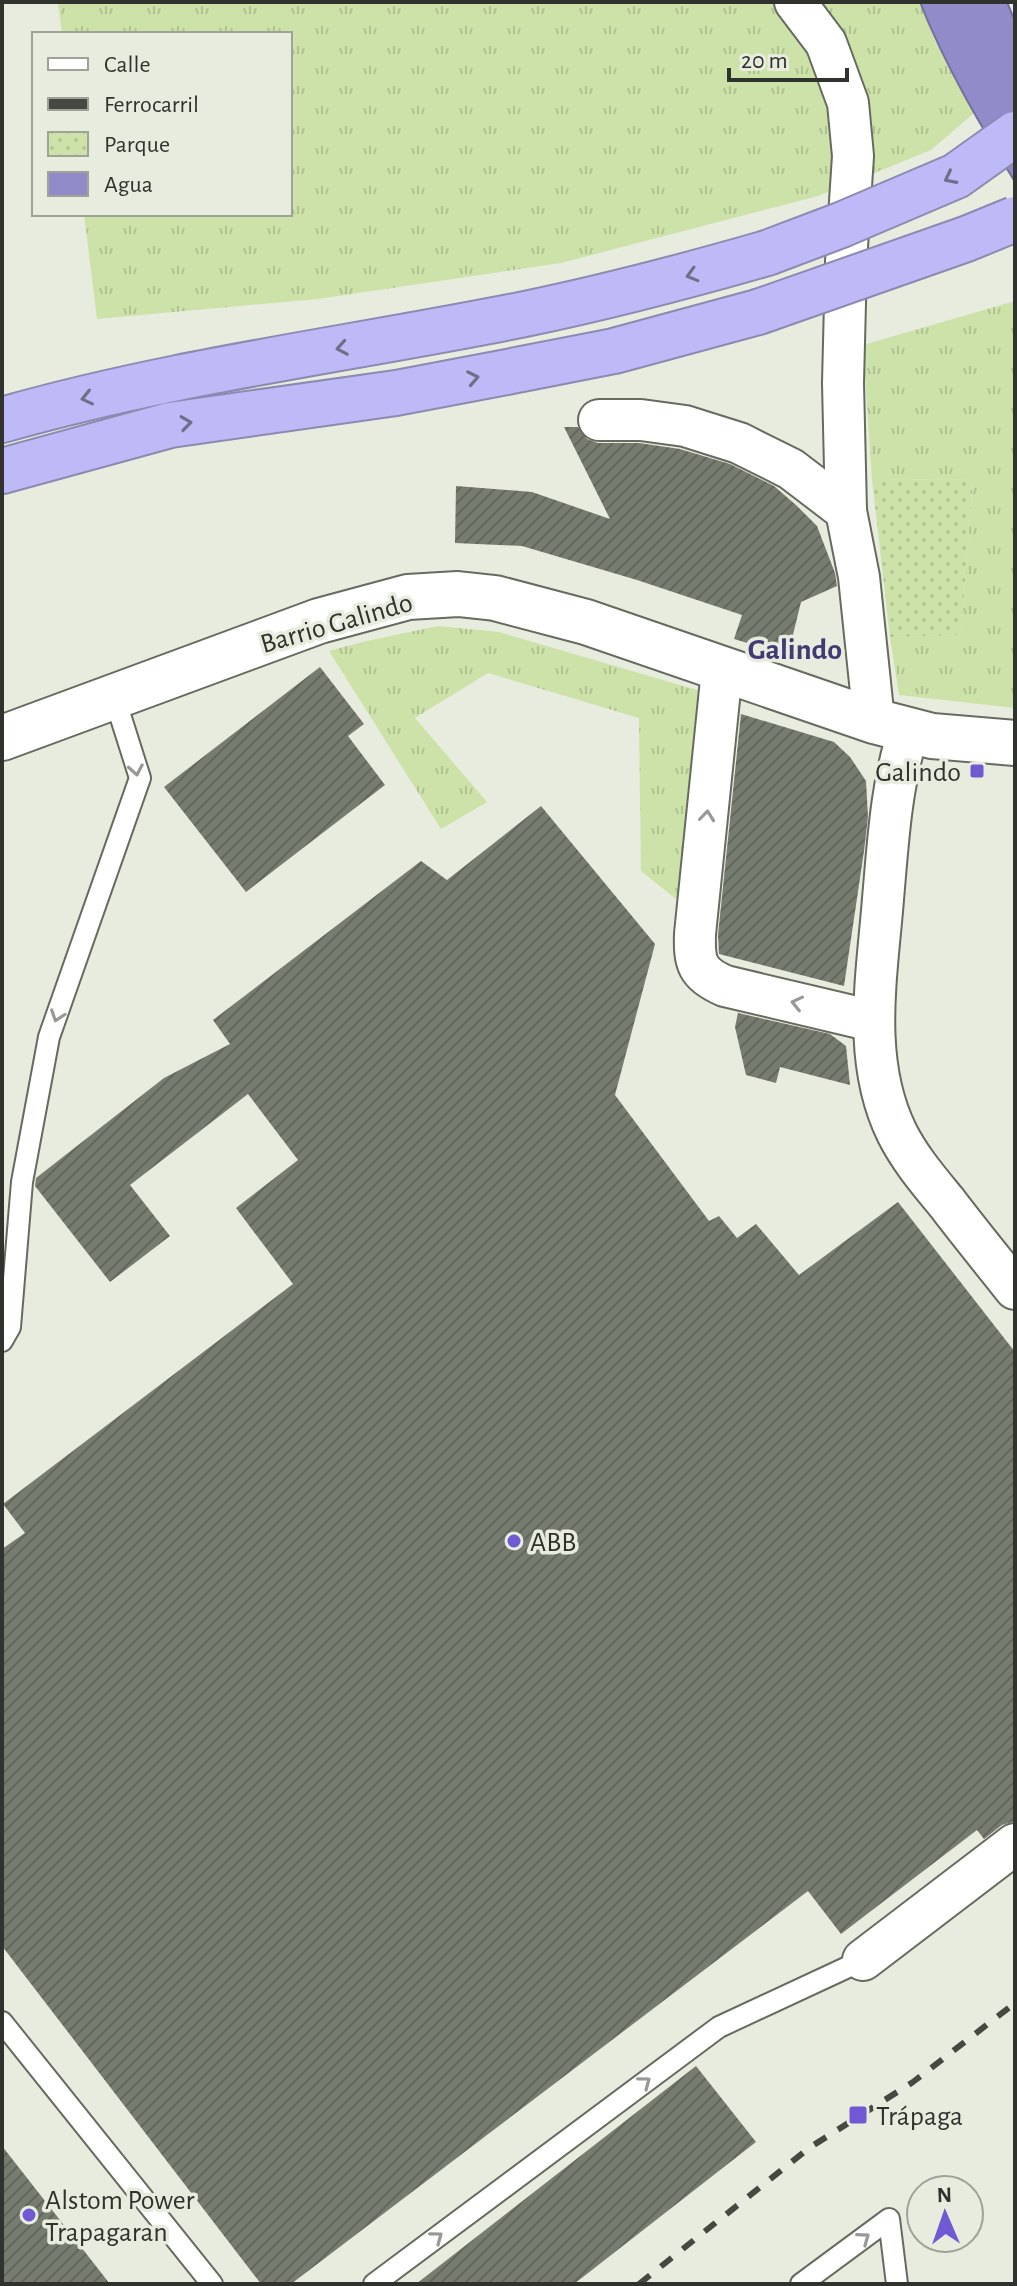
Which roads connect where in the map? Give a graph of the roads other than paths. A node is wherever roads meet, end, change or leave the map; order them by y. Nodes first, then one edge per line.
1 (795, 2) edge
2 (1015, 134) edge
3 (1015, 219) edge
4 (2, 420) edge
5 (599, 420) dead end
6 (2, 471) edge
7 (846, 511) junction
8 (722, 670) junction
9 (114, 696) junction
10 (891, 725) junction
11 (2, 738) edge
12 (1015, 743) edge
13 (873, 1021) junction
14 (1015, 1289) edge
15 (2, 1341) edge
16 (1015, 1844) edge
17 (863, 1960) joint
18 (2, 2022) edge
19 (212, 2284) edge
20 (374, 2284) edge
21 (801, 2284) edge
22 (897, 2284) edge

1 - 7 street
2 -> 4 highway, bridge
6 -> 3 highway, bridge
5 - 7 street
7 - 10 street
8 - 9 street, Barrio Galindo
8 - 10 street, Barrio Galindo
13 -> 8 street
9 - 11 street, Barrio Galindo
9 -> 15 lane
10 - 12 street, Barrio Galindo
10 - 13 street
13 - 14 street
16 - 17 street
20 -> 17 lane
18 - 19 lane
21 -> 22 lane

